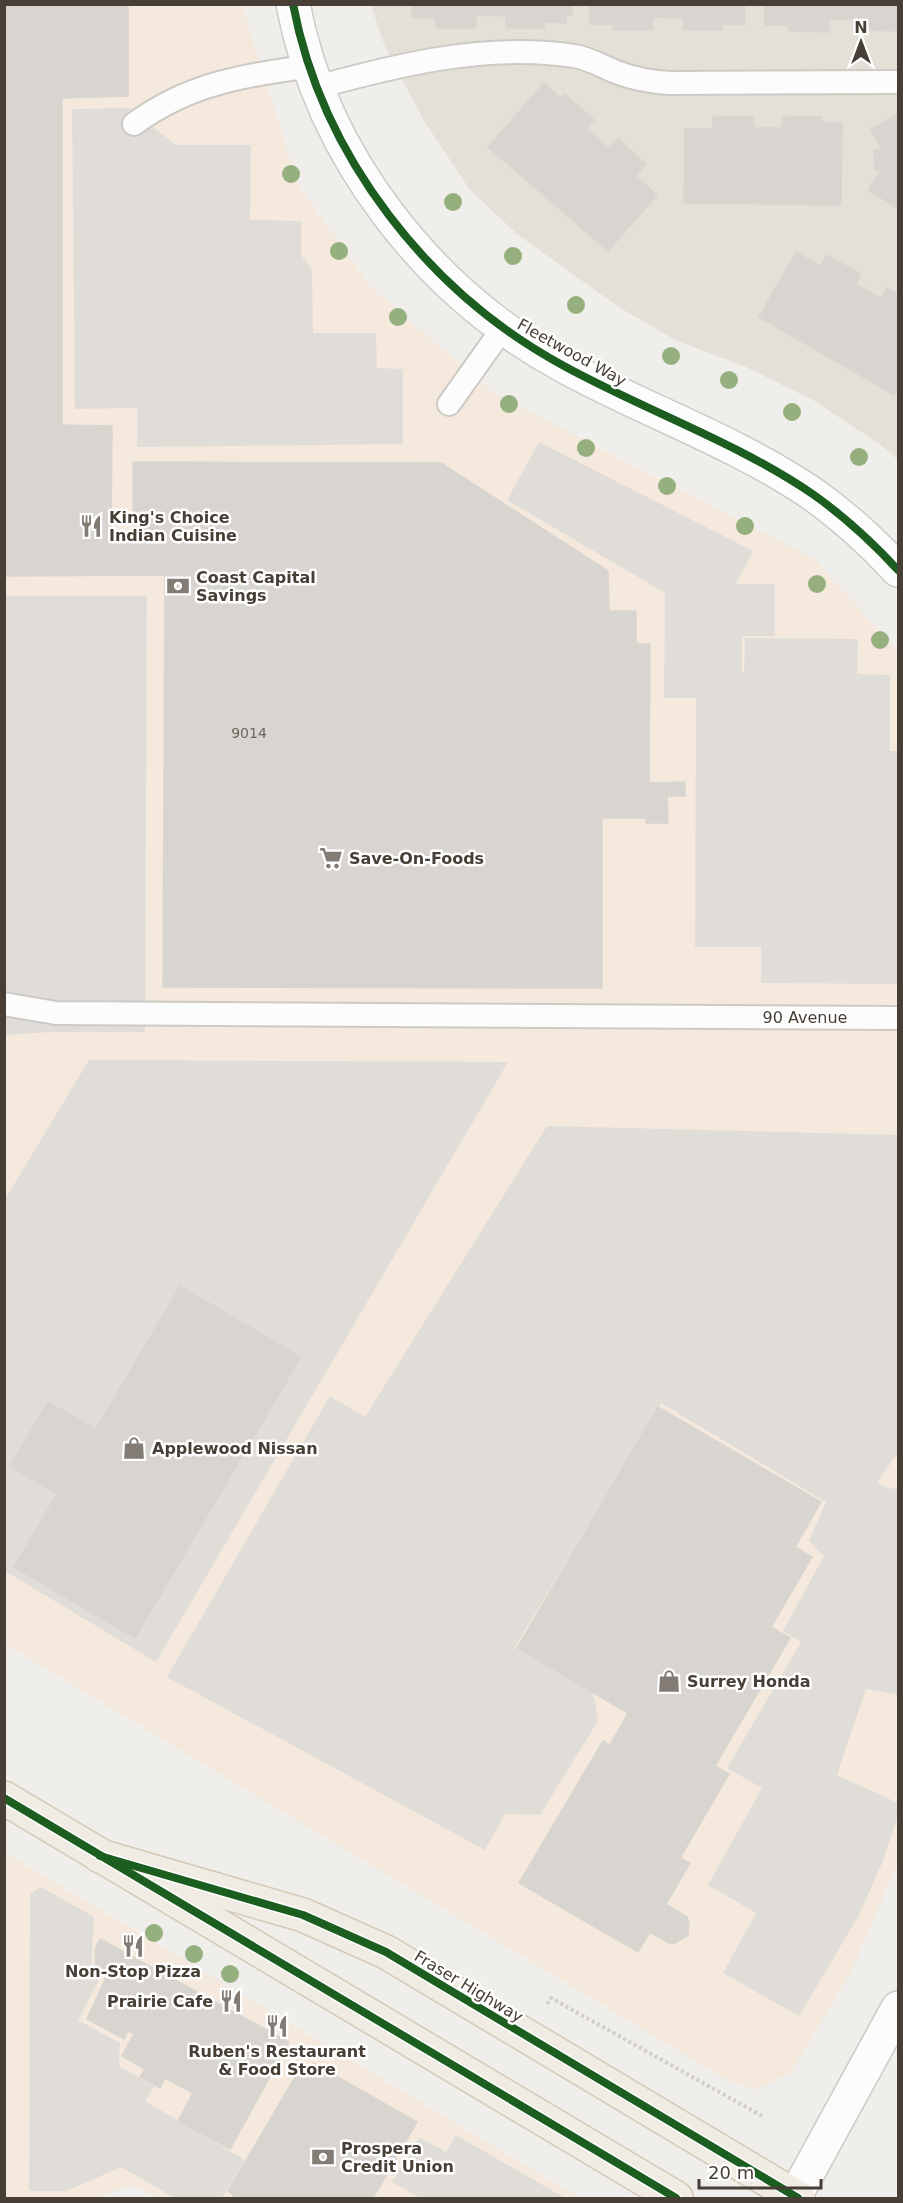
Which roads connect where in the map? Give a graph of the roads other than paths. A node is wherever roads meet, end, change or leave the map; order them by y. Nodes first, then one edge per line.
1 (293, 4) edge
2 (314, 76) junction
3 (898, 82) edge
4 (134, 124) dead end
5 (503, 328) junction
6 (449, 404) dead end
7 (898, 570) edge
8 (4, 1004) edge
9 (898, 1018) edge
10 (4, 1798) edge
11 (100, 1856) junction
12 (898, 2008) edge
13 (796, 2198) edge
14 (676, 2199) edge

1 - 2 street, Fleetwood Way
2 - 3 lane
2 - 4 lane
2 - 5 street, Fleetwood Way
5 - 6 lane
5 - 7 street, Fleetwood Way
8 - 9 lane, 90 Avenue
10 - 11 main road, Fraser Highway
11 - 13 main road, Fraser Highway
11 - 14 main road, Fraser Highway
12 - 13 street

